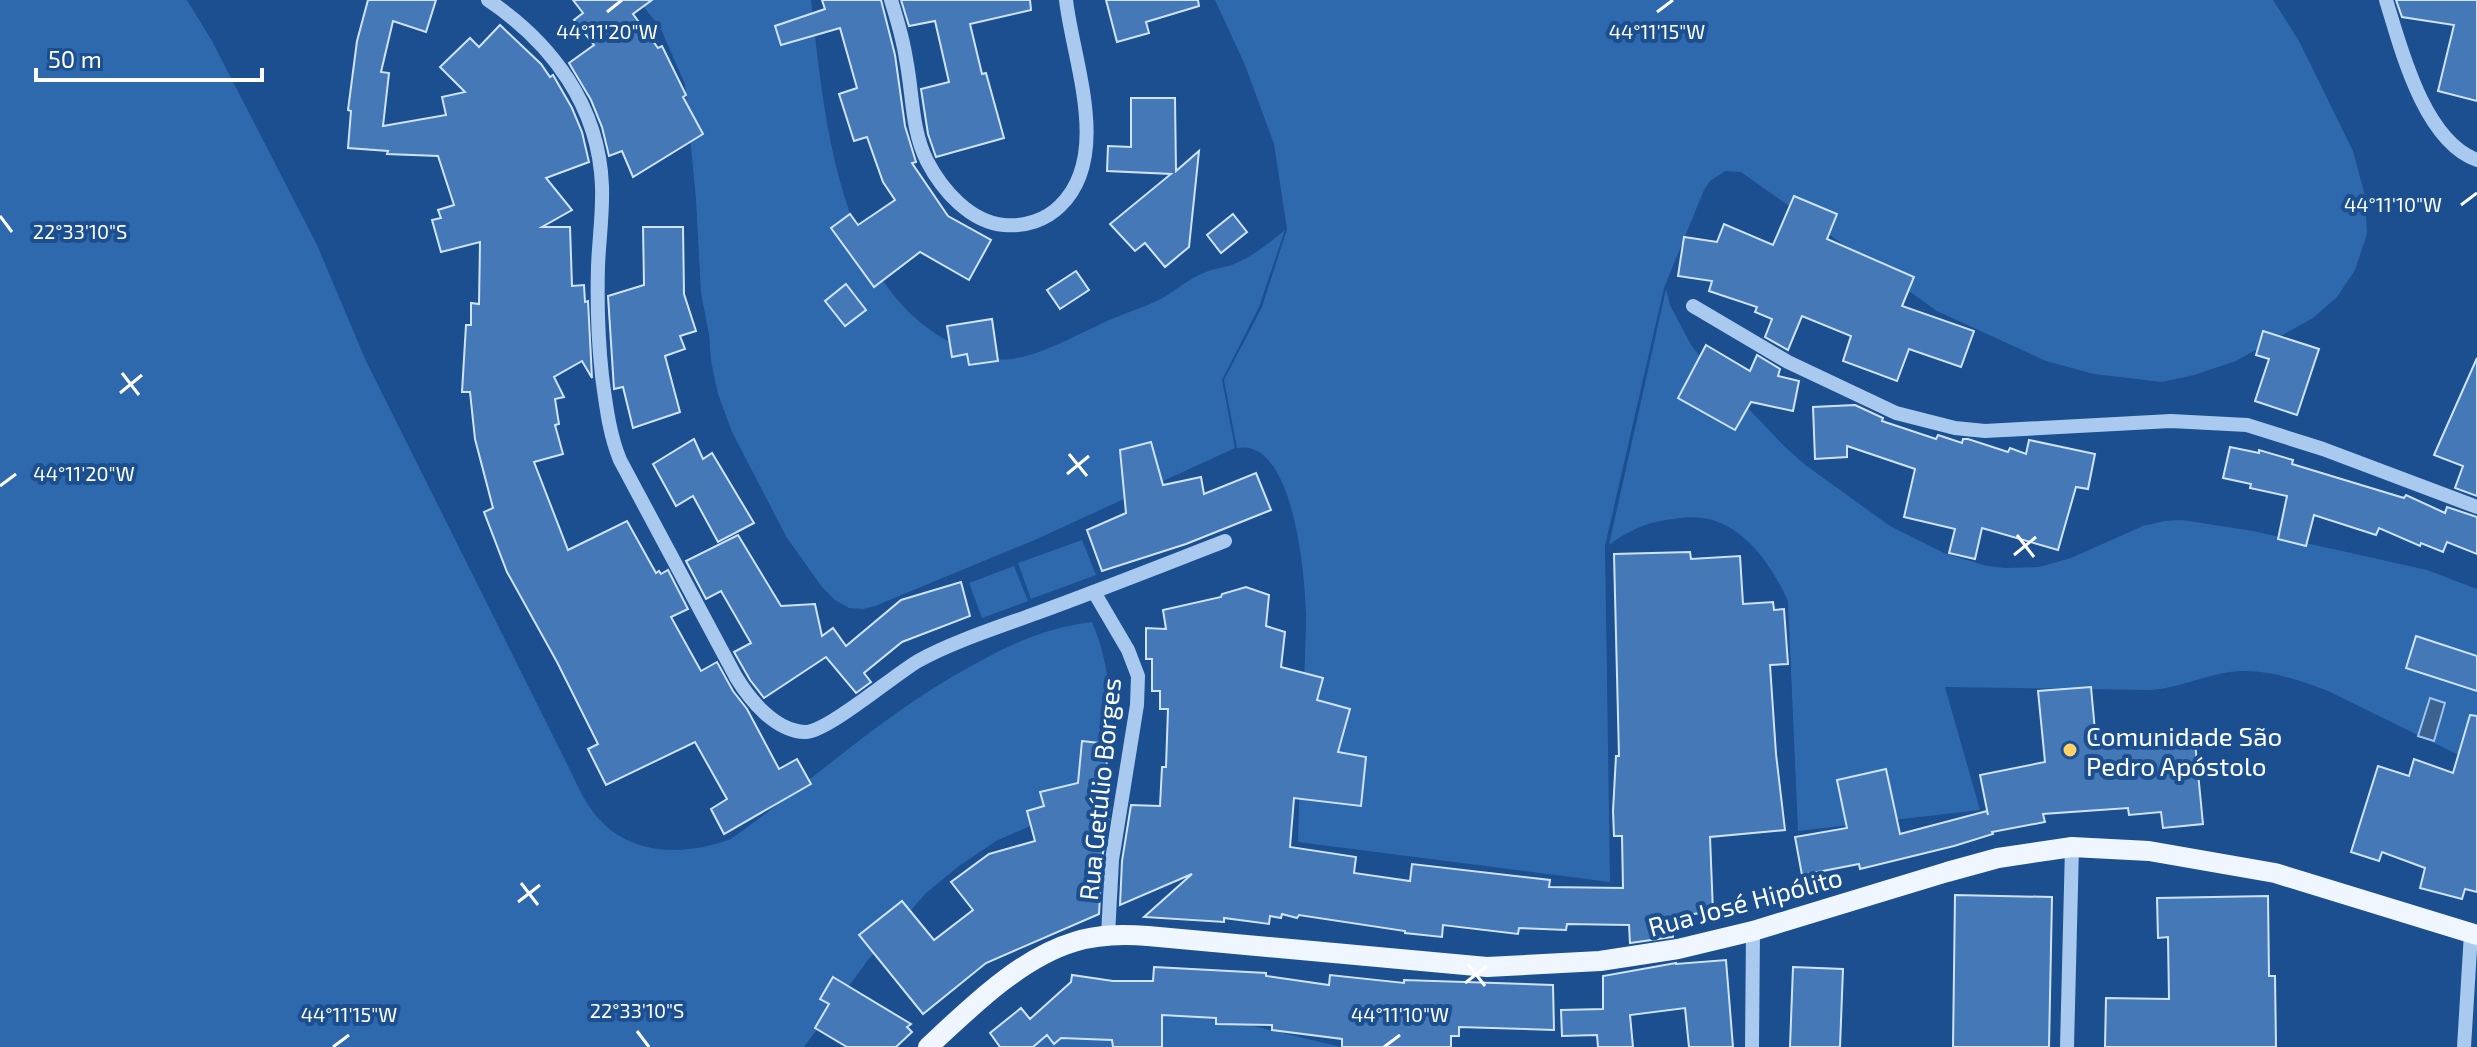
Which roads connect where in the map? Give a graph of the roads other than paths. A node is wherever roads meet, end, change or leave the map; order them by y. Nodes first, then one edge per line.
1 (488, 0) edge
2 (891, 0) edge
3 (1066, 0) edge
4 (2386, 0) edge
5 (2477, 160) edge
6 (1693, 306) dead end
7 (2477, 507) edge
8 (1225, 541) dead end
9 (1094, 592) junction
10 (2072, 847) junction
11 (1753, 931) junction
12 (2474, 934) edge
13 (1108, 935) junction
14 (928, 1047) edge
15 (1752, 1047) edge
16 (2067, 1047) edge
17 (2464, 1047) edge

1 - 9 street
2 - 3 street
4 - 5 street
6 - 7 street
8 - 9 street
9 - 13 street, Rua Getúlio Borges
10 - 11 main road, Rua José Hipólito
10 - 12 main road, Rua José Hipólito
10 - 16 street
11 - 13 main road, Rua José Hipólito
11 - 15 street
12 - 17 street
13 - 14 main road, Rua José Hipólito

